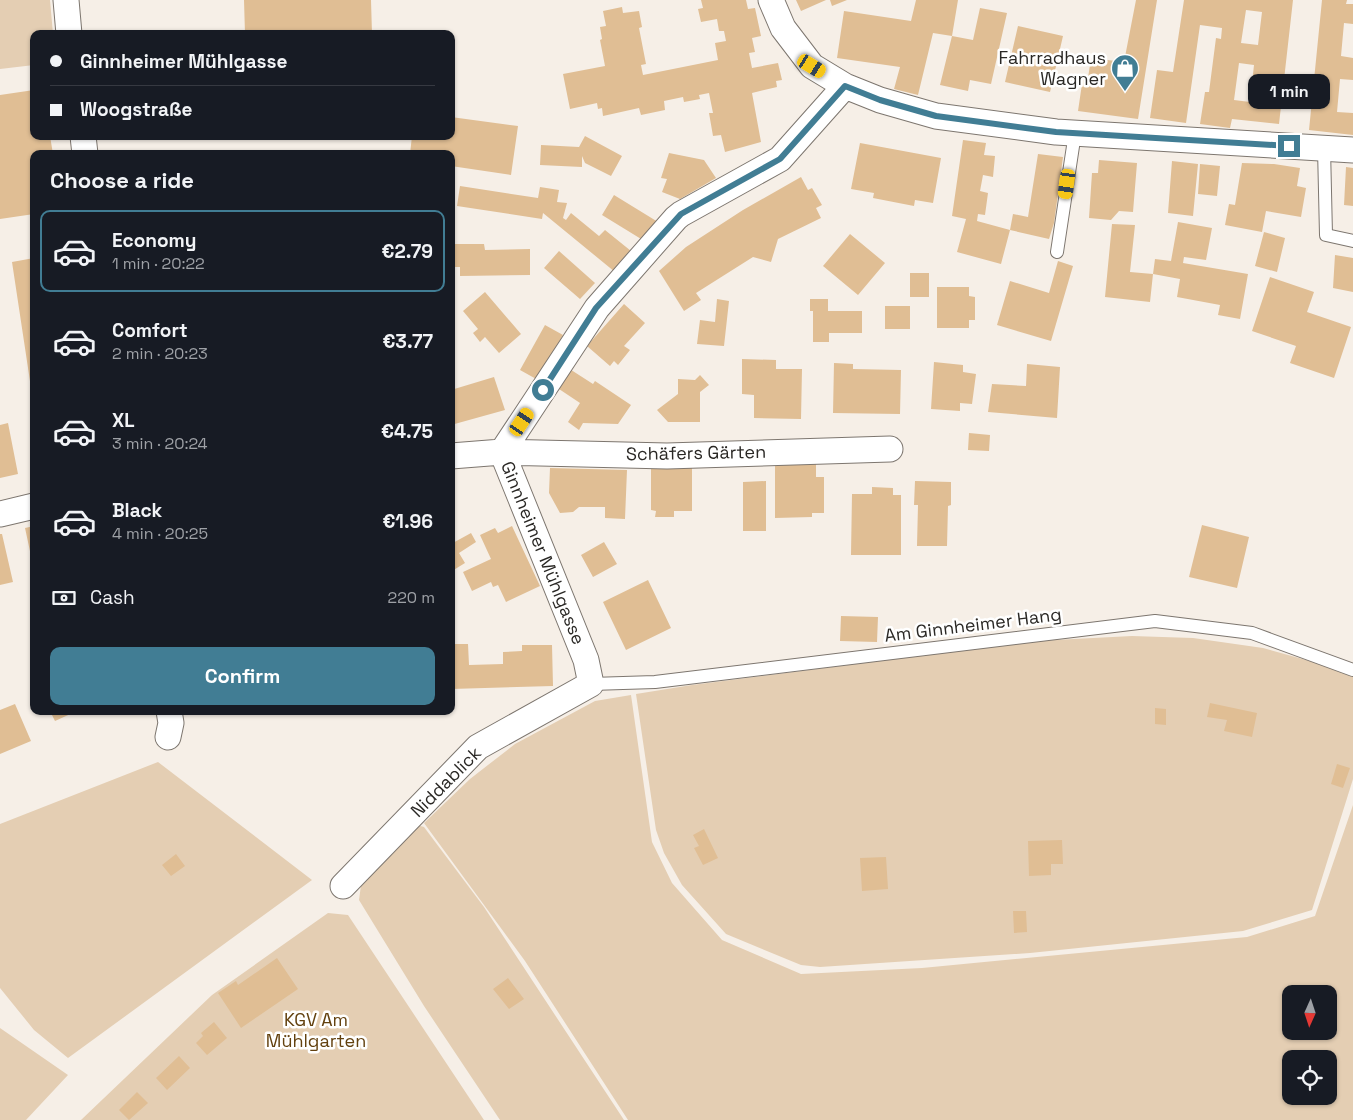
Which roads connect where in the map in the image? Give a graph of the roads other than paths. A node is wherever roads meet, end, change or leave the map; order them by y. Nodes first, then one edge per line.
1 (66, 0) edge
2 (771, 0) edge
3 (69, 30) edge
4 (845, 86) junction
5 (1075, 133) junction
6 (1324, 148) junction
7 (1353, 150) edge
8 (1353, 240) edge
9 (1057, 252) dead end
10 (890, 449) dead end
11 (502, 452) junction
12 (455, 456) edge
13 (30, 507) edge
14 (0, 514) edge
15 (1353, 670) edge
16 (591, 684) junction
17 (170, 715) edge
18 (168, 737) dead end
19 (343, 886) dead end

1 - 3 street
2 - 4 street
4 - 5 street
4 - 11 street, Ginnheimer Mühlgasse
5 - 6 street
5 - 9 lane
6 - 7 street
6 - 8 lane
10 - 11 street, Schäfers Gärten
11 - 12 street, Schäfers Gärten
11 - 16 street, Ginnheimer Mühlgasse
13 - 14 street
15 - 16 lane, Am Ginnheimer Hang
16 - 19 street, Niddablick
17 - 18 street

